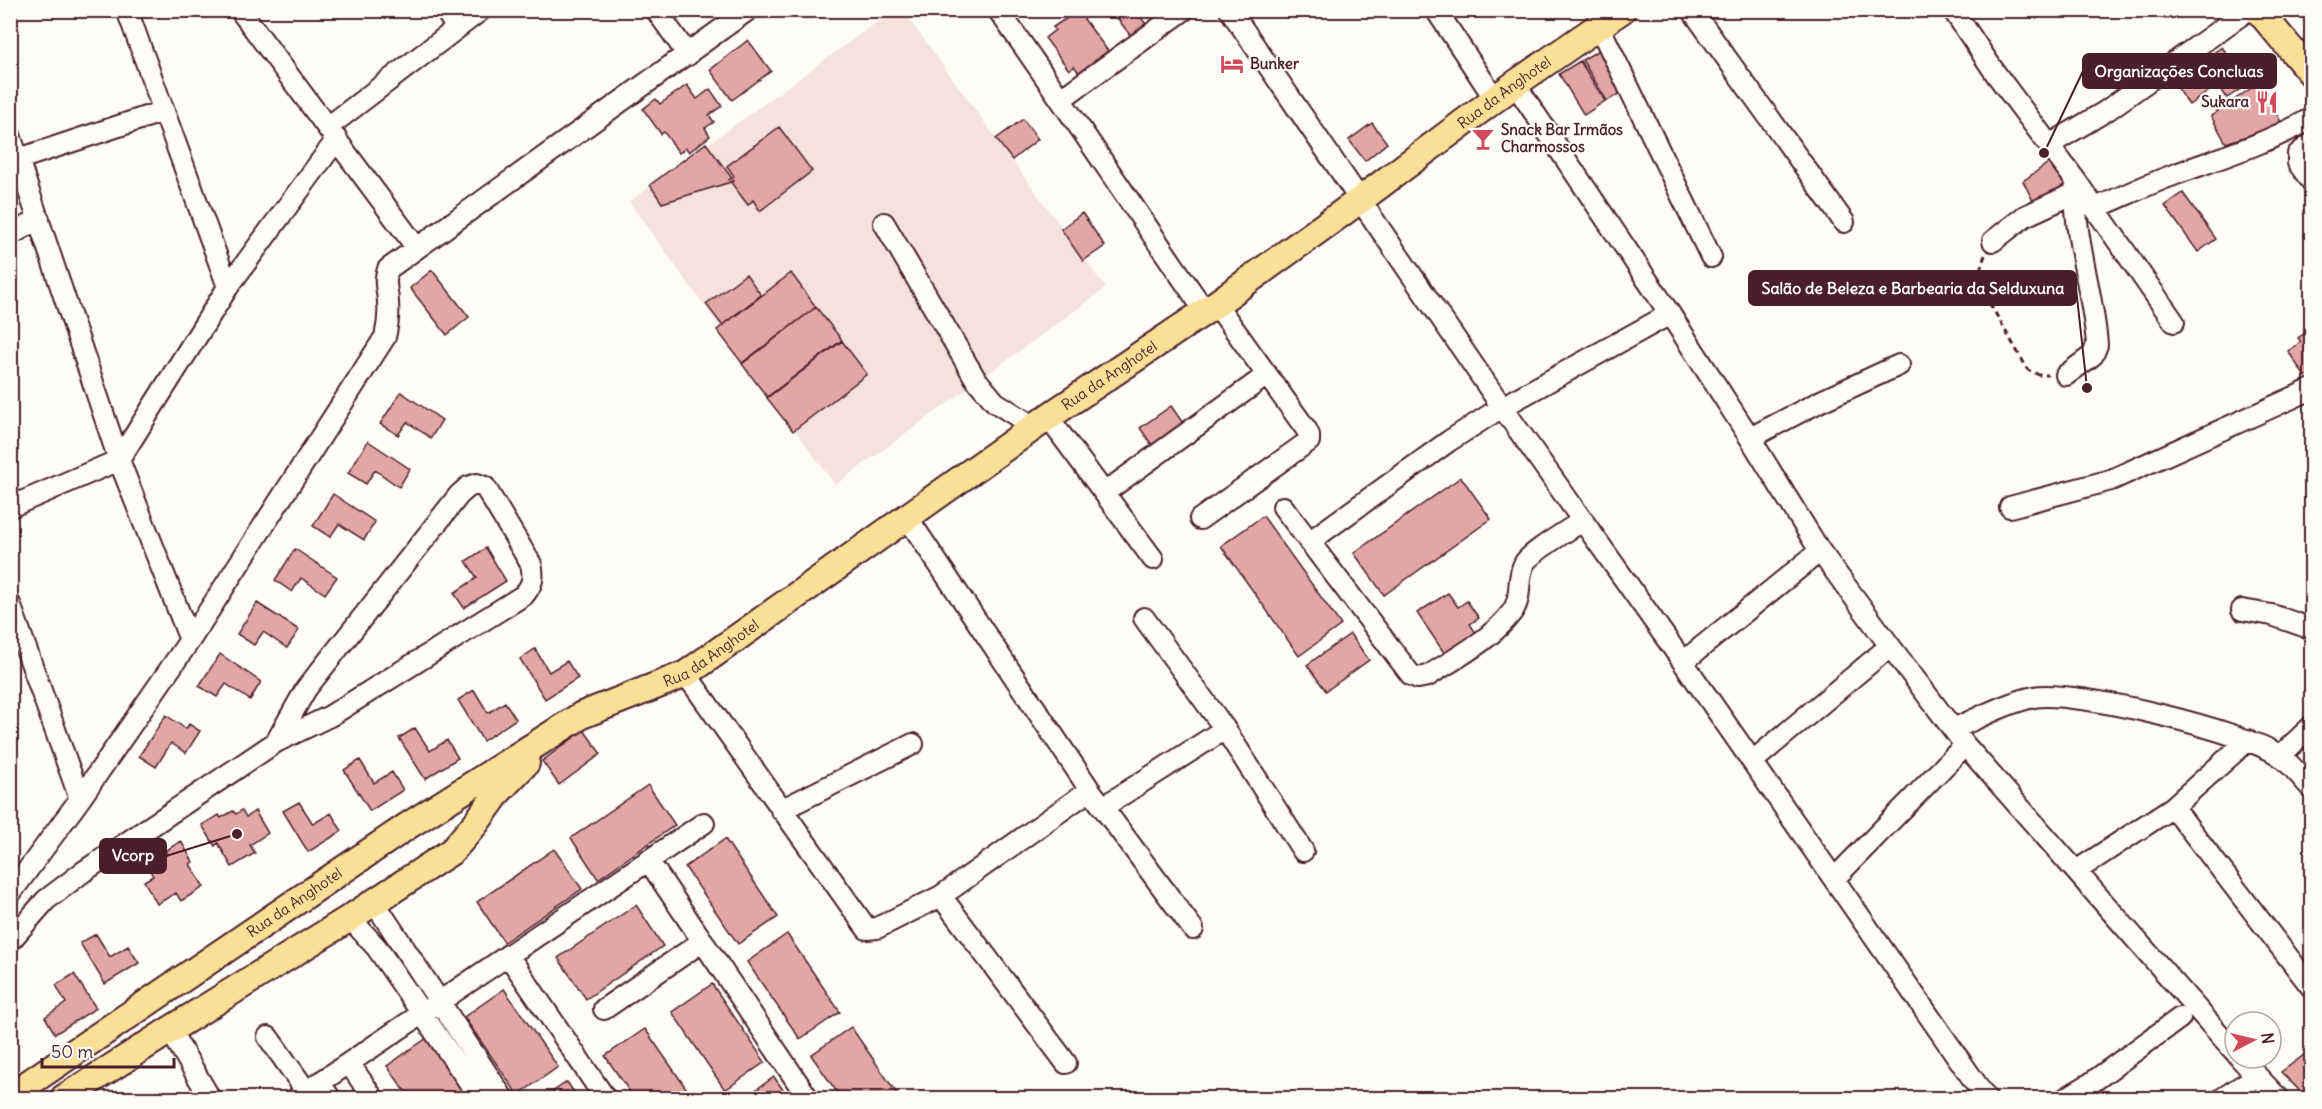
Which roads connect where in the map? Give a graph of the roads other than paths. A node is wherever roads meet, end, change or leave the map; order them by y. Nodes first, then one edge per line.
1 (127, 10) edge
2 (240, 10) edge
3 (445, 10) edge
4 (481, 10) edge
5 (656, 10) edge
6 (748, 10) edge
7 (998, 10) edge
8 (1184, 10) edge
9 (1230, 10) edge
10 (1436, 10) edge
11 (1622, 10) edge
12 (1692, 10) edge
13 (1953, 10) edge
14 (2248, 10) edge
15 (2258, 10) edge
16 (2276, 22) edge
17 (1599, 26) junction
18 (457, 28) junction
19 (688, 55) junction
20 (2312, 74) edge
21 (1515, 84) junction
22 (1061, 99) junction
23 (1495, 99) junction
24 (164, 111) junction
25 (2312, 118) edge
26 (332, 133) junction
27 (10, 135) edge
28 (2312, 143) edge
29 (2049, 145) junction
30 (19, 159) junction
31 (2312, 182) edge
32 (2075, 187) junction
33 (1360, 200) junction
34 (2095, 208) junction
35 (39, 219) junction
36 (1844, 222) dead end
37 (884, 223) dead end
38 (10, 235) edge
39 (1993, 241) dead end
40 (416, 247) junction
41 (1711, 257) dead end
42 (228, 286) junction
43 (1211, 307) junction
44 (1670, 314) junction
45 (2174, 322) dead end
46 (1899, 365) dead end
47 (1267, 375) junction
48 (2066, 375) road end
49 (2312, 389) edge
50 (1502, 407) junction
51 (1041, 422) junction
52 (1750, 438) junction
53 (119, 460) junction
54 (1104, 493) junction
55 (10, 507) edge
56 (1283, 507) dead end
57 (2010, 507) dead end
58 (907, 517) junction
59 (1200, 519) dead end
60 (1583, 520) junction
61 (1309, 542) junction
62 (1820, 551) junction
63 (1153, 559) dead end
64 (10, 604) edge
65 (2242, 610) dead end
66 (1144, 618) dead end
67 (2312, 629) edge
68 (190, 640) junction
69 (1890, 646) junction
70 (1683, 662) junction
71 (686, 674) junction
72 (306, 689) junction
73 (582, 715) junction
74 (330, 716) junction
75 (2312, 726) edge
76 (1225, 729) junction
77 (1959, 737) junction
78 (2248, 740) junction
79 (276, 742) junction
80 (913, 744) dead end
81 (2280, 756) junction
82 (1753, 761) junction
83 (2312, 789) edge
84 (1090, 790) junction
85 (80, 798) junction
86 (1103, 807) junction
87 (2173, 807) junction
88 (781, 810) junction
89 (704, 823) dead end
90 (1303, 851) dead end
91 (648, 860) junction
92 (2076, 871) junction
93 (1834, 879) junction
94 (10, 894) edge
95 (941, 896) junction
96 (374, 902) junction
97 (350, 918) junction
98 (1193, 929) dead end
99 (10, 941) edge
100 (703, 942) junction
101 (508, 955) junction
102 (2312, 988) edge
103 (439, 1002) junction
104 (604, 1009) dead end
105 (423, 1013) junction
106 (2180, 1018) dead end
107 (170, 1029) junction
108 (268, 1036) dead end
109 (2223, 1038) edge
110 (349, 1063) junction
111 (1066, 1063) dead end
112 (2251, 1070) edge
113 (2257, 1076) junction
114 (12, 1092) edge
115 (313, 1093) edge
116 (64, 1098) edge
117 (210, 1098) edge
118 (373, 1098) edge
119 (480, 1098) edge
120 (503, 1098) edge
121 (605, 1098) edge
122 (808, 1098) edge
123 (1986, 1098) edge
124 (2066, 1098) edge
125 (2223, 1098) edge
126 (2278, 1098) edge

1 - 24 street
2 - 26 street
3 - 18 street
4 - 18 street
5 - 19 street
6 - 19 street
7 - 22 street
8 - 22 street
9 - 33 street
10 - 23 street
11 - 17 main road, Rua da Anghotel
12 - 36 street
13 - 29 street
14 - 29 street
15 - 16 main road
16 - 20 main road
17 - 21 main road, Rua da Anghotel
17 - 41 street
18 - 26 street
19 - 40 street
21 - 23 main road, Rua da Anghotel
21 - 44 street
22 - 43 street
23 - 33 main road, Rua da Anghotel
24 - 30 street
24 - 42 street
25 - 34 street
26 - 40 street
26 - 42 street
27 - 30 street
28 - 31 street
29 - 32 street
30 - 35 street
32 - 34 street
32 - 39 street
32 - 48 street
33 - 43 main road, Rua da Anghotel
33 - 50 street
34 - 45 street
35 - 38 street
35 - 53 street
37 - 51 street
40 - 68 street
42 - 53 street
43 - 47 street
43 - 51 main road, Rua da Anghotel
44 - 50 street
44 - 52 street
46 - 52 street
47 - 54 street
47 - 59 street
49 - 57 street
50 - 60 street
50 - 61 street
51 - 54 street
51 - 58 main road, Rua da Anghotel
52 - 62 street
53 - 55 street
53 - 68 street
54 - 63 street
56 - 61 street
58 - 71 main road, Rua da Anghotel
58 - 84 street
60 - 61 street
60 - 70 street
62 - 69 street
62 - 70 street
64 - 85 street
65 - 67 street
66 - 76 street
68 - 85 street
69 - 77 street
69 - 82 street
70 - 82 street
71 - 73 main road, Rua da Anghotel
71 - 88 street
72 - 74 street
72 - 74 street
72 - 79 street
73 - 96 main road, Rua da Anghotel
73 - 114 main road, Rua da Anghotel
74 - 79 street
75 - 81 street
76 - 86 street
76 - 90 street
77 - 78 street
77 - 92 street
77 - 93 street
78 - 81 street
78 - 87 street
79 - 99 street
80 - 88 street
81 - 83 street
82 - 93 street
84 - 86 street
84 - 95 street
85 - 94 street
86 - 98 street
87 - 92 street
87 - 102 street
88 - 95 street
89 - 91 street
91 - 100 street
91 - 101 street
92 - 109 street
93 - 123 street
95 - 111 street
96 - 97 main road, Rua da Anghotel
96 - 103 street
97 - 105 street
97 - 107 main road, Rua da Anghotel
100 - 104 street
100 - 122 street
101 - 103 street
101 - 121 street
103 - 105 street
103 - 120 street
105 - 110 street
105 - 119 street
106 - 124 street
107 - 116 main road, Rua da Anghotel
107 - 117 street
108 - 115 street
110 - 115 street
110 - 118 street
112 - 113 street
113 - 125 street
113 - 126 street

